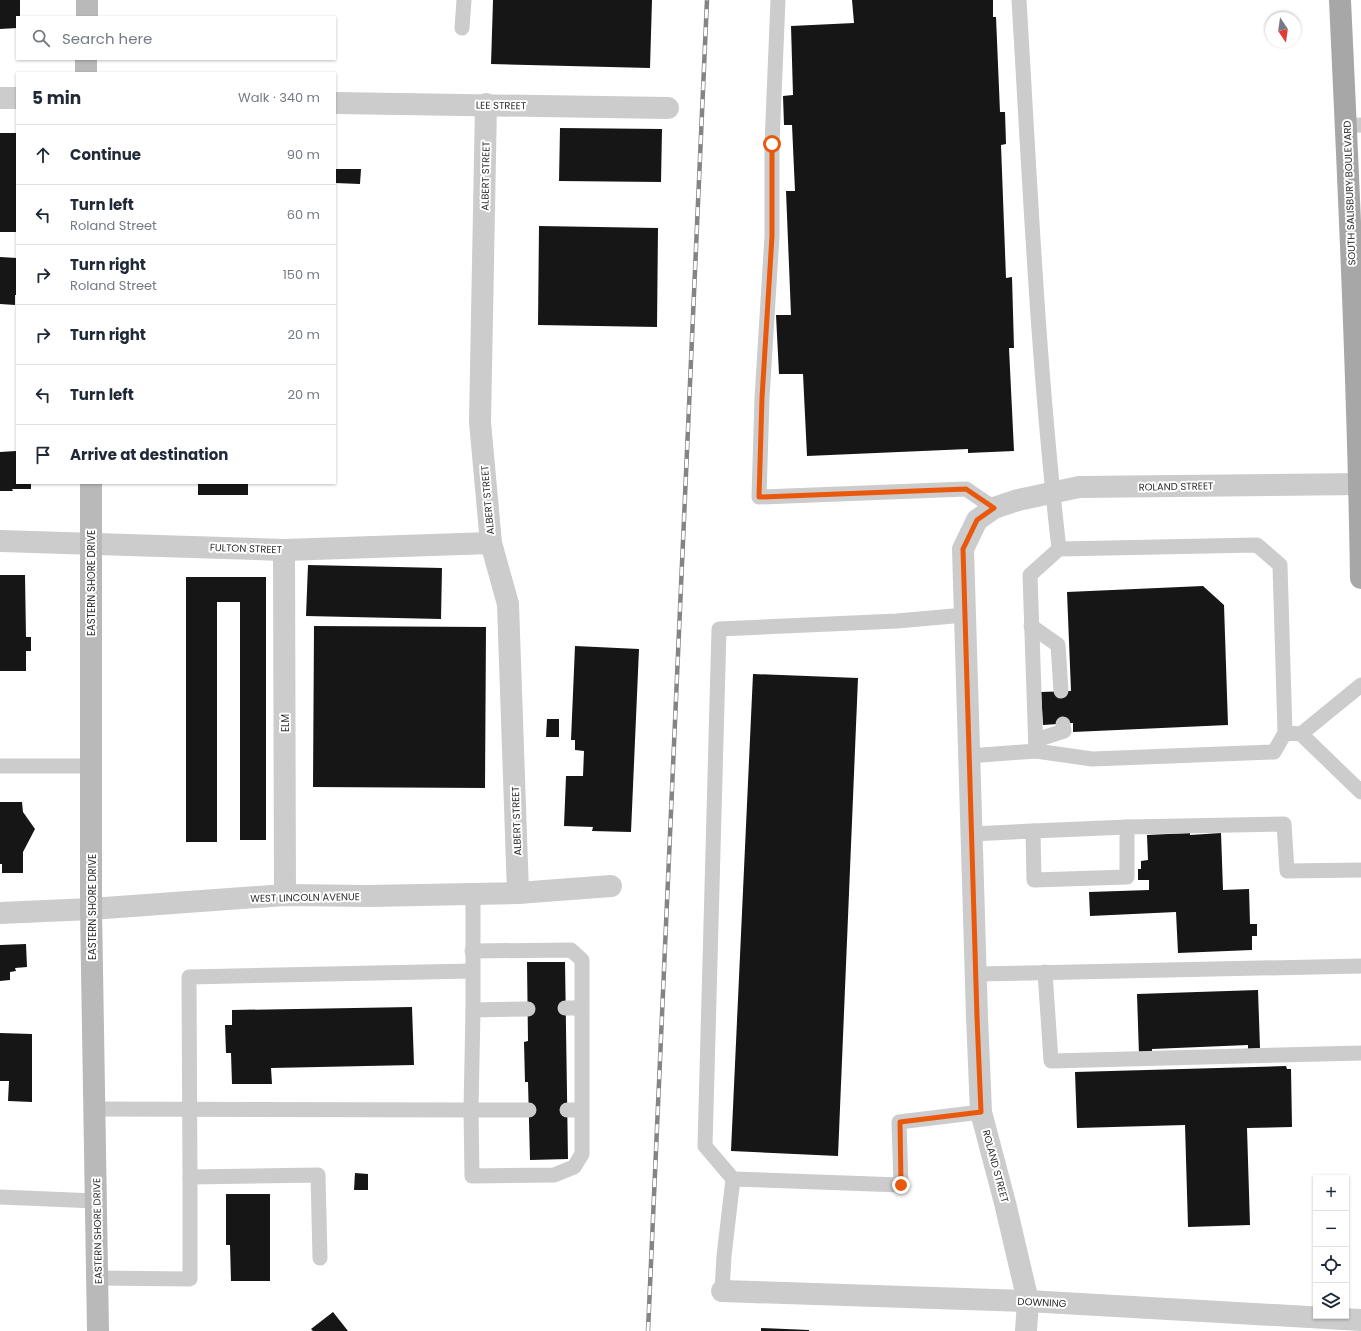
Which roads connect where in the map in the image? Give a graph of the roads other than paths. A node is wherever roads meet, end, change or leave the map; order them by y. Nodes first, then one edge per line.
1 (87, 0) edge
2 (464, 0) edge
3 (778, 0) edge
4 (1019, 0) edge
5 (1340, 0) edge
6 (87, 16) edge
7 (462, 28) dead end
8 (86, 60) edge
9 (86, 72) edge
10 (0, 98) edge
11 (16, 98) edge
12 (336, 103) edge
13 (486, 104) junction
14 (668, 108) dead end
15 (1354, 126) edge
16 (91, 484) edge
17 (1360, 484) edge
18 (1053, 492) junction
19 (994, 508) junction
20 (0, 541) edge
21 (491, 543) junction
22 (91, 544) junction
23 (1059, 549) junction
24 (284, 550) junction
25 (1361, 578) edge
26 (965, 615) junction
27 (1031, 626) junction
28 (1361, 685) edge
29 (1061, 691) dead end
30 (1063, 724) dead end
31 (1285, 733) junction
32 (1301, 734) junction
33 (1036, 746) junction
34 (969, 756) junction
35 (0, 766) edge
36 (91, 766) junction
37 (1361, 792) edge
38 (1127, 827) junction
39 (1033, 831) junction
40 (971, 834) junction
41 (1361, 870) edge
42 (611, 886) dead end
43 (518, 893) junction
44 (473, 894) junction
45 (285, 896) junction
46 (91, 909) junction
47 (0, 913) edge
48 (472, 951) junction
49 (1361, 966) edge
50 (472, 971) junction
51 (1045, 972) junction
52 (976, 974) junction
53 (565, 1008) dead end
54 (582, 1008) junction
55 (528, 1009) dead end
56 (473, 1010) junction
57 (1361, 1053) edge
58 (94, 1109) junction
59 (189, 1110) junction
60 (471, 1110) junction
61 (529, 1110) dead end
62 (981, 1112) junction
63 (190, 1177) junction
64 (733, 1178) junction
65 (0, 1197) edge
66 (96, 1201) junction
67 (320, 1258) dead end
68 (97, 1278) junction
69 (722, 1291) joint
70 (1028, 1301) junction
71 (1361, 1320) edge
72 (98, 1331) edge
73 (1026, 1331) edge

1 - 6 street
2 - 7 lane
3 - 19 lane
4 - 18 lane
5 - 15 main road, SOUTH SALISBURY BOULEVARD
8 - 9 street
10 - 11 street
12 - 13 street, LEE STREET
13 - 14 street, LEE STREET
13 - 21 street, ALBERT STREET
15 - 17 main road, SOUTH SALISBURY BOULEVARD
16 - 22 street, EASTERN SHORE DRIVE
17 - 18 street, ROLAND STREET
17 - 25 main road, SOUTH SALISBURY BOULEVARD
18 - 19 street, ROLAND STREET
18 - 23 lane
19 - 26 street, ROLAND STREET
20 - 22 street, FULTON STREET
21 - 24 street, FULTON STREET
21 - 43 street, ALBERT STREET
22 - 24 street, FULTON STREET
22 - 36 street, EASTERN SHORE DRIVE
23 - 27 lane
23 - 31 lane
24 - 45 street, ELM
26 - 34 street, ROLAND STREET
26 - 64 lane
27 - 29 lane
27 - 33 lane
28 - 32 lane
30 - 33 lane
31 - 32 lane
31 - 33 lane
32 - 37 lane
33 - 34 lane
34 - 40 street, ROLAND STREET
35 - 36 lane
36 - 46 street, EASTERN SHORE DRIVE
38 - 39 lane
38 - 39 lane
38 - 41 lane
39 - 40 lane
40 - 52 street, ROLAND STREET
42 - 43 street, WEST LINCOLN AVENUE
43 - 44 street, WEST LINCOLN AVENUE
44 - 45 street, WEST LINCOLN AVENUE
44 - 48 lane
45 - 46 street, WEST LINCOLN AVENUE
46 - 47 street, WEST LINCOLN AVENUE
46 - 58 street, EASTERN SHORE DRIVE
48 - 50 lane
48 - 54 lane
49 - 51 lane
50 - 56 lane
50 - 59 lane
51 - 52 lane
51 - 57 lane
52 - 62 street, ROLAND STREET
53 - 54 lane
54 - 60 lane
55 - 56 lane
56 - 60 lane
58 - 59 lane
58 - 66 street, EASTERN SHORE DRIVE
59 - 60 lane
59 - 63 lane
60 - 61 lane
62 - 64 lane
62 - 70 street, ROLAND STREET
63 - 67 lane
63 - 68 lane
64 - 69 lane
65 - 66 lane
66 - 68 street, EASTERN SHORE DRIVE
68 - 72 street, EASTERN SHORE DRIVE
69 - 70 street, DOWNING
70 - 71 street, DOWNING
70 - 73 street, ROLAND STREET

